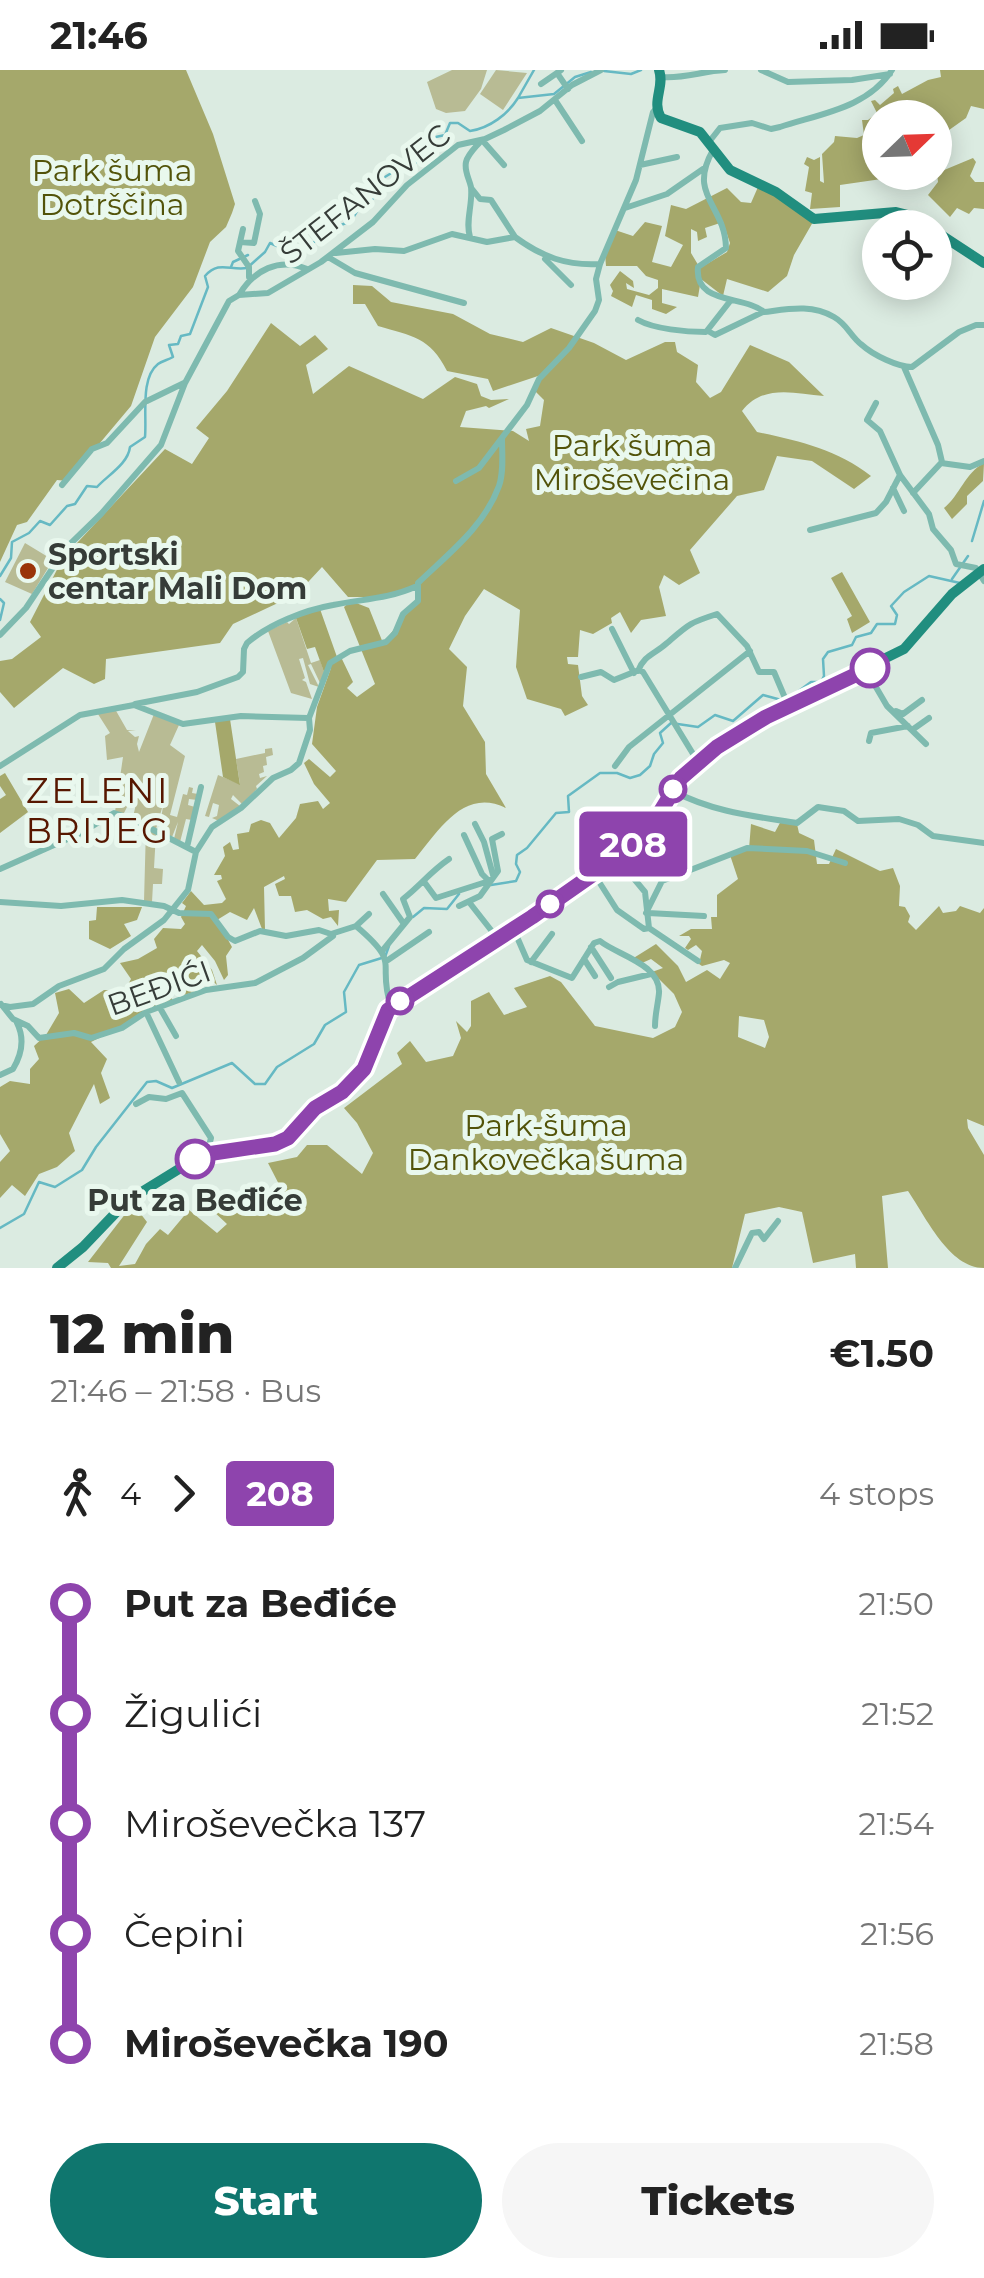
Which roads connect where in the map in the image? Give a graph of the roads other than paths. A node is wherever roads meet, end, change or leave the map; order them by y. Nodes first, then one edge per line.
1 (725, 70) edge
2 (761, 70) edge
3 (600, 71) edge
4 (559, 72) edge
5 (891, 72) edge
6 (661, 74) edge
7 (542, 84) dead end
8 (566, 86) junction
9 (555, 100) junction
10 (656, 109) junction
11 (482, 140) junction
12 (582, 141) dead end
13 (711, 145) junction
14 (677, 157) dead end
15 (504, 165) dead end
16 (640, 165) junction
17 (704, 169) junction
18 (471, 188) junction
19 (255, 200) dead end
20 (625, 208) junction
21 (862, 214) edge
22 (243, 230) dead end
23 (515, 237) junction
24 (470, 239) junction
25 (952, 241) edge
26 (240, 242) junction
27 (330, 255) junction
28 (544, 258) junction
29 (984, 262) edge
30 (600, 264) junction
31 (308, 270) junction
32 (250, 278) junction
33 (571, 286) dead end
34 (239, 295) junction
35 (731, 300) junction
36 (464, 303) dead end
37 (764, 312) junction
38 (638, 320) dead end
39 (984, 325) edge
40 (708, 331) junction
41 (904, 367) junction
42 (186, 383) junction
43 (876, 403) dead end
44 (502, 438) junction
45 (984, 461) edge
46 (942, 462) junction
47 (900, 475) junction
48 (456, 482) dead end
49 (62, 485) dead end
50 (892, 486) junction
51 (913, 493) junction
52 (904, 510) dead end
53 (810, 530) dead end
54 (980, 572) edge
55 (417, 586) junction
56 (612, 630) dead end
57 (0, 635) edge
58 (750, 651) junction
59 (866, 670) junction
60 (636, 672) junction
61 (581, 677) dead end
62 (884, 700) junction
63 (922, 700) dead end
64 (788, 702) junction
65 (134, 705) junction
66 (308, 718) junction
67 (929, 718) dead end
68 (672, 720) junction
69 (910, 728) junction
70 (869, 740) dead end
71 (926, 744) dead end
72 (698, 763) junction
73 (0, 766) edge
74 (615, 766) dead end
75 (201, 787) dead end
76 (672, 790) junction
77 (475, 824) dead end
78 (502, 834) dead end
79 (464, 836) dead end
80 (488, 840) junction
81 (984, 843) edge
82 (186, 847) junction
83 (196, 852) junction
84 (625, 852) junction
85 (449, 859) dead end
86 (846, 863) dead end
87 (0, 869) edge
88 (594, 873) junction
89 (488, 882) junction
90 (424, 883) junction
91 (383, 894) dead end
92 (0, 902) edge
93 (469, 902) junction
94 (459, 906) dead end
95 (171, 910) junction
96 (646, 913) junction
97 (368, 914) dead end
98 (704, 916) dead end
99 (404, 924) junction
100 (356, 926) junction
101 (649, 928) junction
102 (514, 929) junction
103 (342, 931) junction
104 (429, 932) dead end
105 (552, 934) dead end
106 (498, 938) junction
107 (591, 948) junction
108 (386, 956) junction
109 (584, 959) junction
110 (698, 961) dead end
111 (531, 962) junction
112 (651, 974) junction
113 (596, 976) dead end
114 (0, 1004) edge
115 (391, 1007) junction
116 (160, 1008) junction
117 (146, 1012) junction
118 (16, 1022) junction
119 (655, 1026) dead end
120 (176, 1036) dead end
121 (0, 1074) edge
122 (179, 1082) dead end
123 (136, 1104) dead end
124 (207, 1154) junction
125 (778, 1221) dead end
126 (58, 1268) edge
127 (735, 1268) edge

1 - 6 street
2 - 5 street
3 - 8 street, ŠTEFANOVEC
4 - 7 street
4 - 8 street
5 - 13 street
6 - 10 main road
8 - 9 street, ŠTEFANOVEC
9 - 11 street, ŠTEFANOVEC
9 - 12 street
10 - 13 main road
10 - 16 street
11 - 15 street
11 - 18 street
11 - 27 street, ŠTEFANOVEC
13 - 17 street
13 - 21 main road
14 - 16 street
16 - 20 street
17 - 20 street
17 - 35 street
18 - 23 street
18 - 24 street
19 - 26 street
20 - 30 street
22 - 26 street
23 - 24 street
23 - 28 street
24 - 27 street
25 - 29 main road
26 - 32 street
27 - 31 street, ŠTEFANOVEC
27 - 36 street
28 - 30 street
28 - 33 street
30 - 44 street
31 - 32 street
31 - 34 street, ŠTEFANOVEC
32 - 34 street
34 - 42 street
35 - 37 street
35 - 40 street
37 - 40 street
37 - 41 street
38 - 40 street
39 - 41 street
41 - 46 street
42 - 49 street
42 - 57 street
43 - 47 street
44 - 48 street
44 - 55 street
45 - 46 street
46 - 51 street
47 - 50 street
47 - 51 street
50 - 52 street
50 - 53 street
51 - 54 street
54 - 59 main road
55 - 65 street
55 - 66 street
56 - 60 street
58 - 60 street
58 - 64 street
58 - 68 street
59 - 62 street
59 - 64 main road
60 - 61 street
60 - 68 street
62 - 63 street
62 - 69 street
64 - 72 main road
65 - 66 street
65 - 73 street
66 - 83 street
67 - 69 street
68 - 72 street
68 - 74 street
69 - 70 street
69 - 71 street
72 - 76 main road
75 - 82 street
76 - 81 street
76 - 84 main road
77 - 80 street
78 - 80 street
79 - 89 street
80 - 89 street
82 - 83 street
82 - 87 street
83 - 95 street
84 - 88 main road
84 - 96 street
85 - 90 street
86 - 96 street
88 - 101 street
88 - 102 main road
89 - 90 street
89 - 93 street
90 - 99 street
91 - 99 street
92 - 95 street
93 - 94 street
93 - 106 street
95 - 103 street
95 - 114 street
96 - 98 street
96 - 101 street
97 - 100 street
99 - 108 street
100 - 103 street
100 - 108 street
101 - 110 street
102 - 106 main road
102 - 111 street
103 - 116 street, BEĐIĆI
104 - 108 street
105 - 111 street
106 - 115 main road
107 - 109 street
107 - 112 street
107 - 112 street
108 - 115 street
109 - 111 street
109 - 113 street
112 - 119 street
114 - 118 street
115 - 124 main road
116 - 117 street, BEĐIĆI
116 - 120 street
117 - 118 street, BEĐIĆI
117 - 122 street
118 - 121 street
123 - 124 street
124 - 126 main road
125 - 127 street

